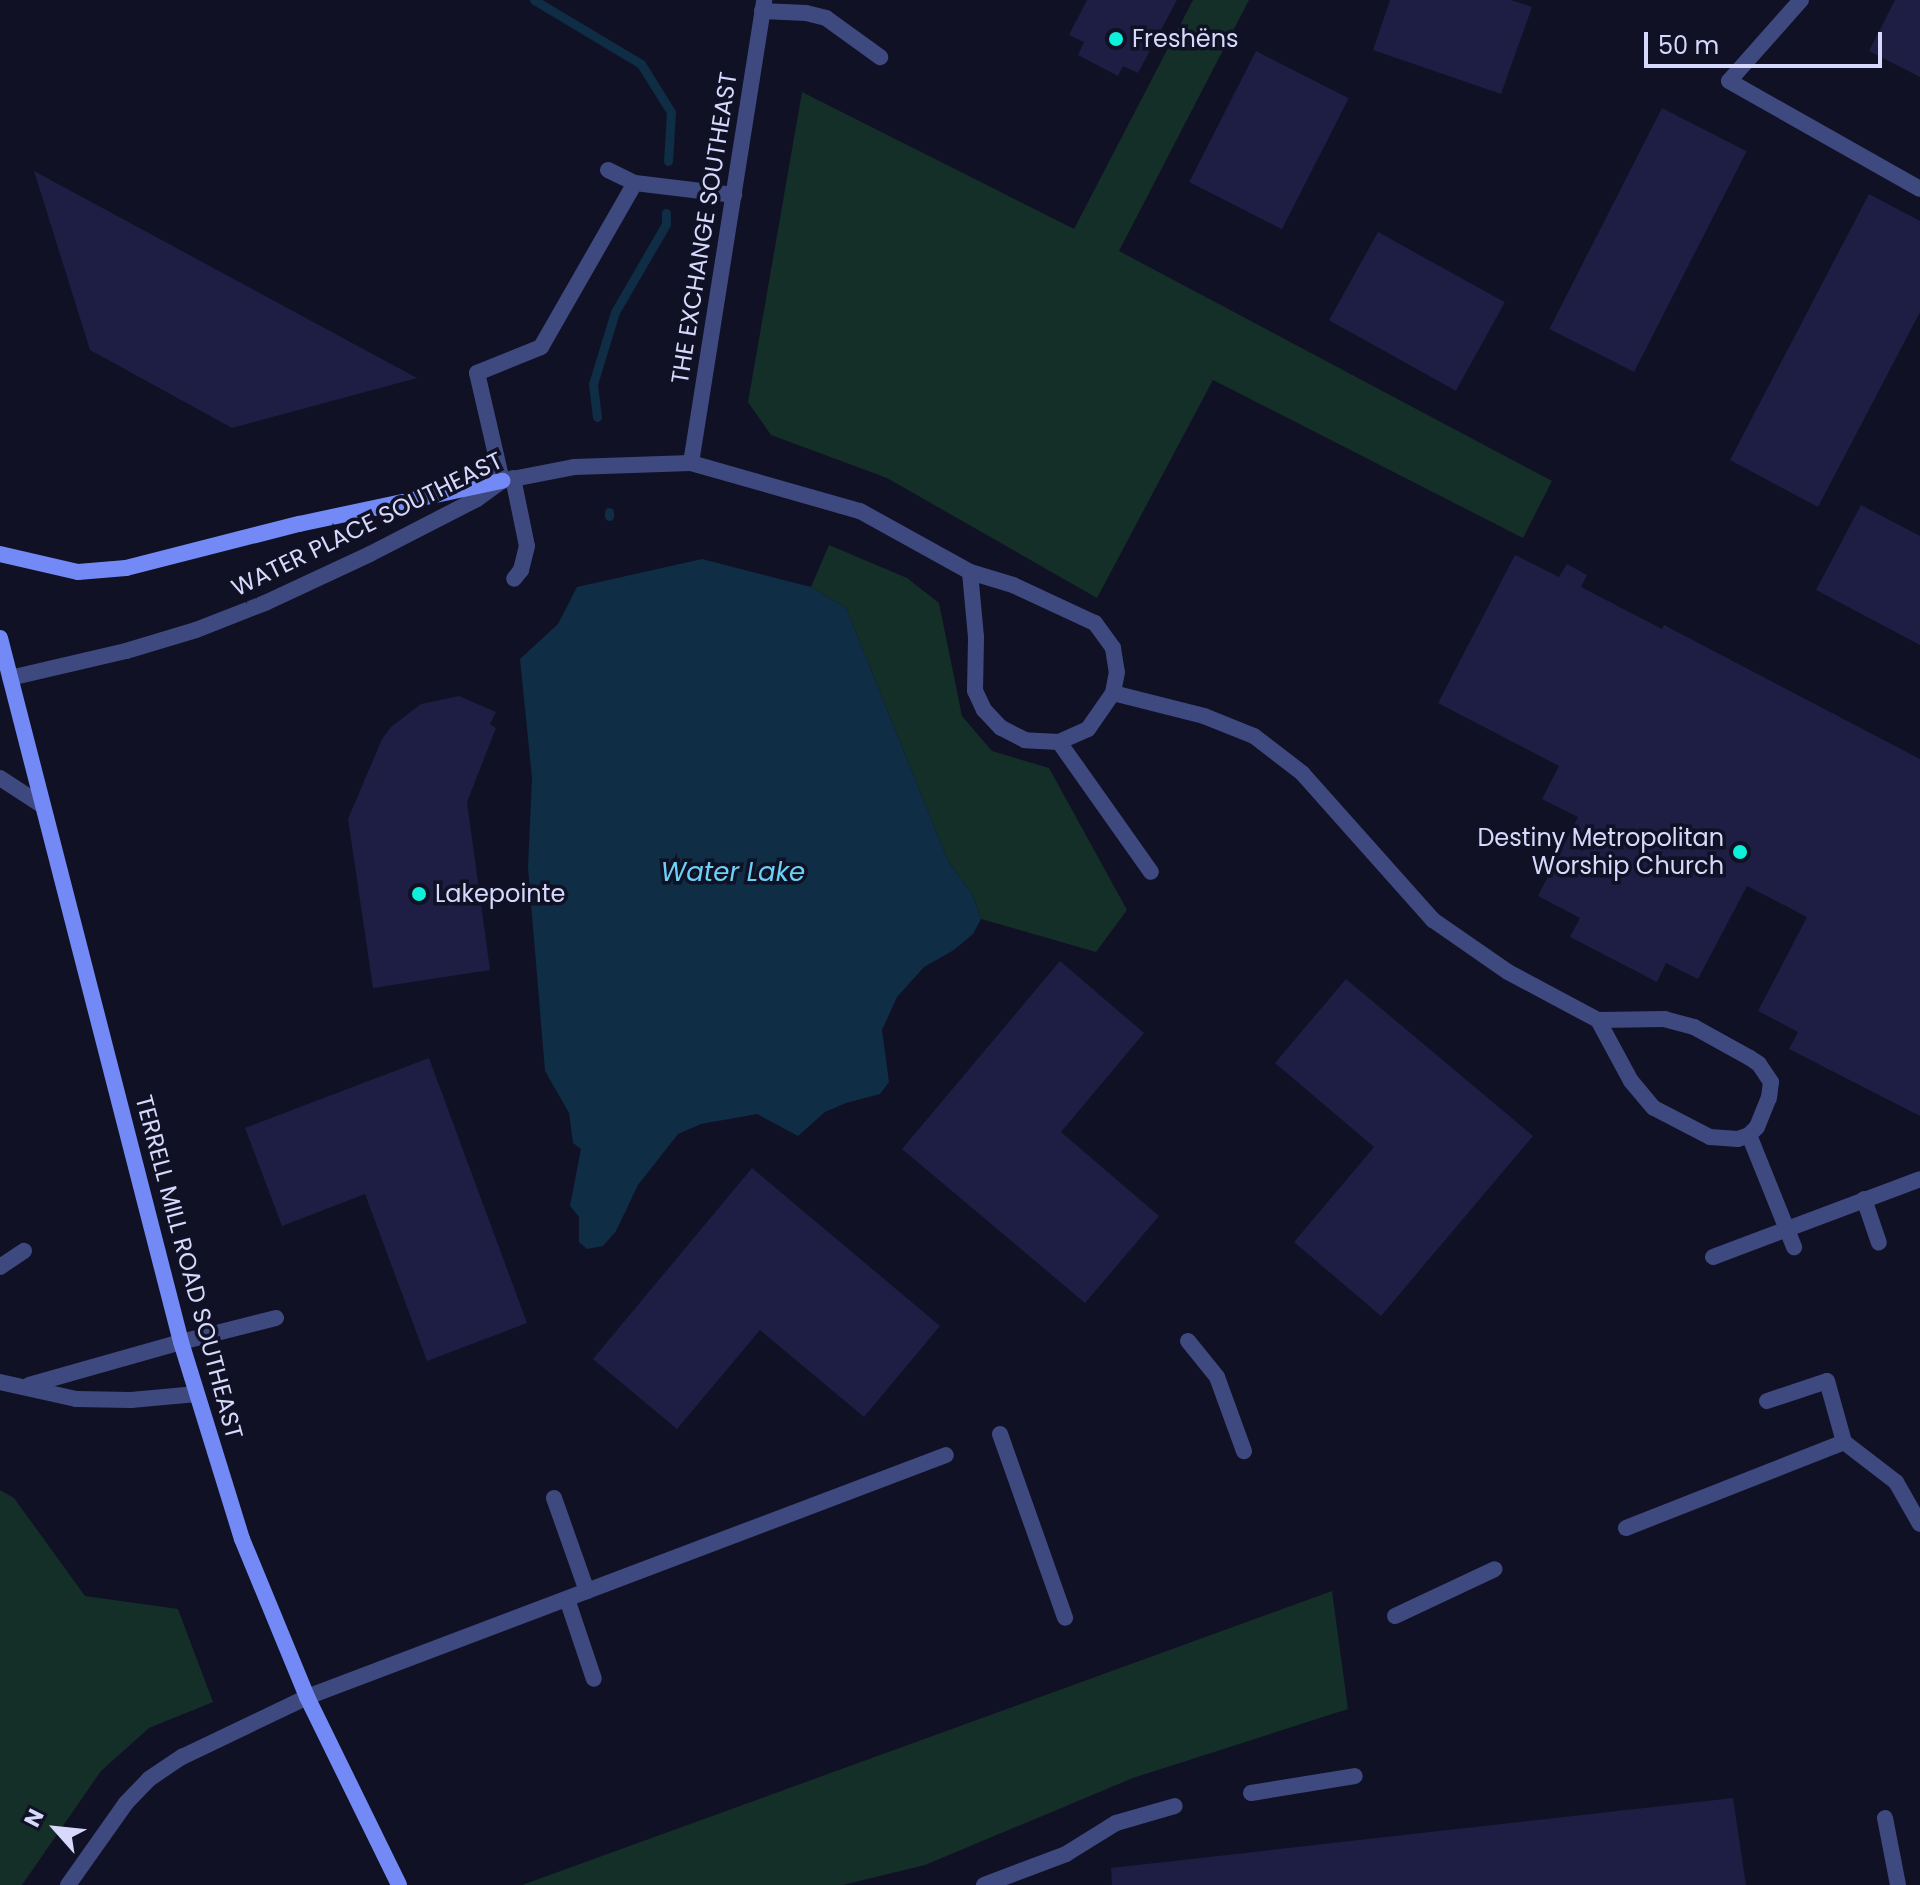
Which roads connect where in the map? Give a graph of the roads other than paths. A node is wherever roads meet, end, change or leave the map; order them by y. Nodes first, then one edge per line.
1 (1801, 0) edge
2 (763, 5) edge
3 (880, 57) dead end
4 (608, 170) dead end
5 (635, 183) junction
6 (1920, 189) edge
7 (734, 195) junction
8 (691, 463) junction
9 (507, 479) junction
10 (0, 554) edge
11 (970, 572) junction
12 (514, 579) dead end
13 (0, 638) edge
14 (5, 679) edge
15 (1113, 693) junction
16 (1059, 742) junction
17 (0, 778) edge
18 (43, 806) junction
19 (1151, 872) dead end
20 (1598, 1020) junction
21 (1749, 1135) junction
22 (1920, 1179) edge
23 (1864, 1199) junction
24 (1787, 1228) junction
25 (1879, 1243) dead end
26 (1794, 1247) dead end
27 (24, 1251) dead end
28 (1713, 1257) dead end
29 (0, 1267) edge
30 (276, 1318) dead end
31 (1188, 1341) dead end
32 (181, 1342) junction
33 (0, 1382) edge
34 (28, 1386) junction
35 (197, 1394) junction
36 (1767, 1401) dead end
37 (1000, 1434) dead end
38 (1844, 1442) junction
39 (1244, 1451) dead end
40 (946, 1455) dead end
41 (554, 1498) dead end
42 (1920, 1524) edge
43 (1626, 1528) dead end
44 (1495, 1569) dead end
45 (587, 1591) junction
46 (567, 1599) junction
47 (1395, 1616) dead end
48 (1065, 1618) dead end
49 (594, 1679) dead end
50 (307, 1697) junction
51 (1355, 1776) dead end
52 (1251, 1793) dead end
53 (1175, 1806) dead end
54 (1885, 1818) dead end
55 (68, 1885) edge
56 (399, 1885) edge
57 (984, 1885) edge
58 (1898, 1885) edge

1 - 6 street
2 - 3 street
2 - 7 street, THE EXCHANGE SOUTHEAST
4 - 5 street
5 - 7 street
5 - 9 street
7 - 8 street, THE EXCHANGE SOUTHEAST
8 - 9 street, WATER PLACE SOUTHEAST
8 - 11 street, WATER PLACE SOUTHEAST
9 - 10 main road
9 - 12 street
9 - 14 street, WATER PLACE SOUTHEAST
11 - 15 street, WATER PLACE SOUTHEAST
11 - 16 street
13 - 14 main road, TERRELL MILL ROAD SOUTHEAST
14 - 18 main road, TERRELL MILL ROAD SOUTHEAST
15 - 16 street
15 - 20 street
16 - 19 street
17 - 18 street
18 - 32 main road, TERRELL MILL ROAD SOUTHEAST
20 - 21 street
20 - 21 street
21 - 24 street
22 - 23 street
23 - 24 street
23 - 25 street
24 - 26 street
24 - 28 street
27 - 29 street
30 - 32 street
31 - 39 street
32 - 34 street
32 - 35 main road, TERRELL MILL ROAD SOUTHEAST
33 - 34 street
34 - 35 street
35 - 50 main road, TERRELL MILL ROAD SOUTHEAST
36 - 38 street
37 - 48 street
38 - 42 street
38 - 43 street
40 - 45 street
41 - 45 street
44 - 47 street
45 - 46 street
46 - 49 street
46 - 50 street
50 - 55 street
50 - 56 main road, TERRELL MILL ROAD SOUTHEAST
51 - 52 street
53 - 57 street
54 - 58 street

